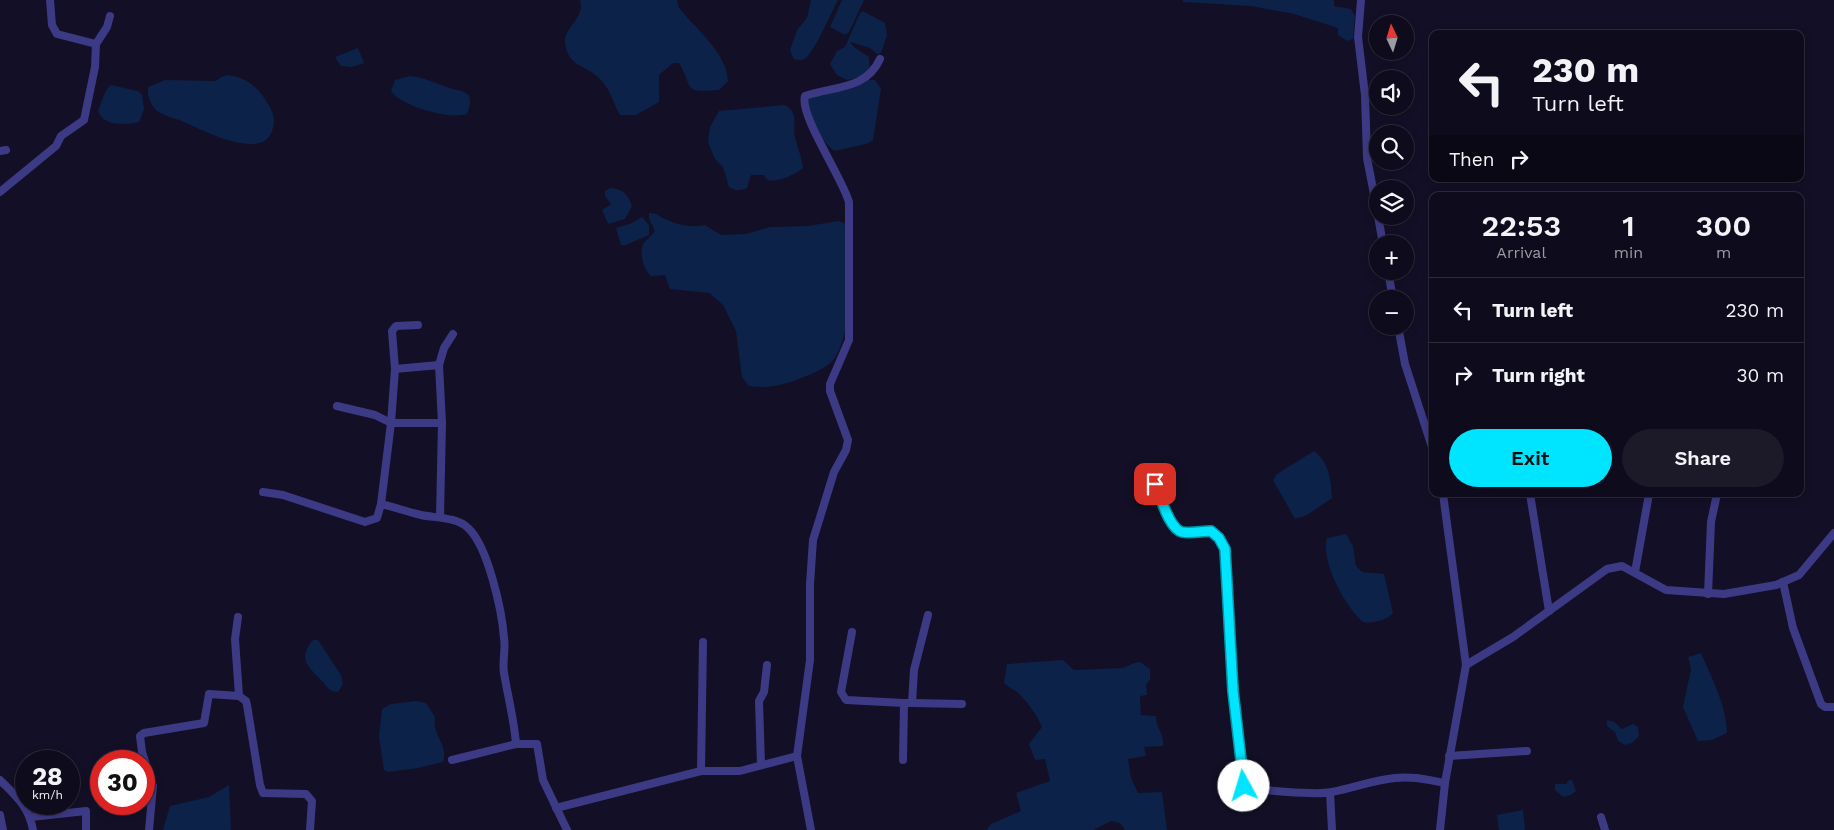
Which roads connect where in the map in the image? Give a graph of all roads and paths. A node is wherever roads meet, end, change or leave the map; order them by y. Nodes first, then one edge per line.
1 (50, 0) edge
2 (1361, 0) edge
3 (110, 16) dead end
4 (96, 44) junction
5 (880, 59) dead end
6 (1371, 180) edge
7 (0, 192) edge
8 (418, 325) dead end
9 (453, 334) dead end
10 (1400, 335) edge
11 (439, 365) junction
12 (394, 369) junction
13 (337, 406) dead end
14 (390, 423) junction
15 (442, 423) junction
16 (1429, 438) edge
17 (1148, 468) dead end
18 (263, 492) dead end
19 (1443, 497) edge
20 (1530, 497) edge
21 (1648, 497) edge
22 (1716, 497) edge
23 (381, 504) junction
24 (440, 517) junction
25 (1834, 533) edge
26 (1635, 572) junction
27 (1783, 582) junction
28 (1708, 594) junction
29 (1549, 611) junction
30 (928, 615) dead end
31 (238, 617) dead end
32 (852, 632) dead end
33 (704, 642) dead end
34 (767, 665) dead end
35 (1466, 665) junction
36 (239, 696) junction
37 (908, 703) junction
38 (962, 704) dead end
39 (1834, 707) edge
40 (516, 744) junction
41 (1527, 751) dead end
42 (797, 756) junction
43 (1449, 756) junction
44 (452, 760) dead end
45 (903, 760) dead end
46 (761, 765) junction
47 (701, 771) junction
48 (0, 780) edge
49 (1445, 783) junction
50 (1330, 793) junction
51 (556, 808) junction
52 (0, 815) edge
53 (31, 817) junction
54 (1601, 817) dead end
55 (2, 830) edge
56 (33, 830) edge
57 (86, 830) edge
58 (149, 830) edge
59 (310, 830) edge
60 (567, 830) edge
61 (811, 830) edge
62 (1332, 830) edge
63 (1440, 830) edge
64 (1605, 830) edge

1 - 4 street
2 - 6 street
3 - 4 street
4 - 7 street
5 - 42 street
8 - 12 street
9 - 11 street
10 - 16 street
11 - 12 street
11 - 15 street
12 - 14 street
13 - 14 street
14 - 15 street
14 - 23 street
15 - 24 street
17 - 50 street
18 - 23 street
19 - 35 street
20 - 29 street
21 - 26 street
22 - 28 street
23 - 24 street
24 - 40 street
25 - 27 street
26 - 28 street
26 - 29 street
27 - 28 street
27 - 39 street
29 - 35 street
30 - 37 street
31 - 36 street
32 - 37 street
33 - 47 street
34 - 46 street
35 - 43 street
36 - 58 street
36 - 59 street
37 - 38 street
37 - 45 street
40 - 44 street
40 - 51 street
41 - 43 street
42 - 46 street
42 - 61 street
43 - 49 street
46 - 47 street
47 - 51 street
48 - 53 street
49 - 50 street
49 - 63 street
50 - 62 street
51 - 60 street
52 - 55 street
53 - 56 street
53 - 57 street
54 - 64 street

